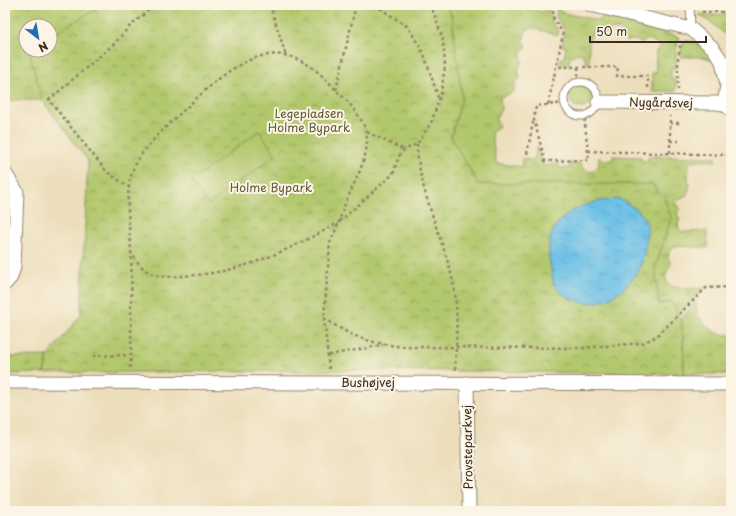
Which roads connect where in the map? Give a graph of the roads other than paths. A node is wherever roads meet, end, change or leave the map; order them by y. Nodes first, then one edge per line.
1 (591, 5) edge
2 (690, 8) edge
3 (688, 28) junction
4 (598, 102) junction
5 (727, 107) edge
6 (5, 173) edge
7 (5, 284) edge
8 (5, 382) edge
9 (461, 383) junction
10 (731, 384) edge
11 (469, 511) edge

1 - 3 street, Nygårdsvej
2 - 3 lane
3 - 5 street, Nygårdsvej
4 - 4 lane
4 - 5 street, Nygårdsvej
6 - 7 street
8 - 9 street, Bushøjvej
9 - 10 street, Bushøjvej
9 - 11 street, Provsteparkvej

